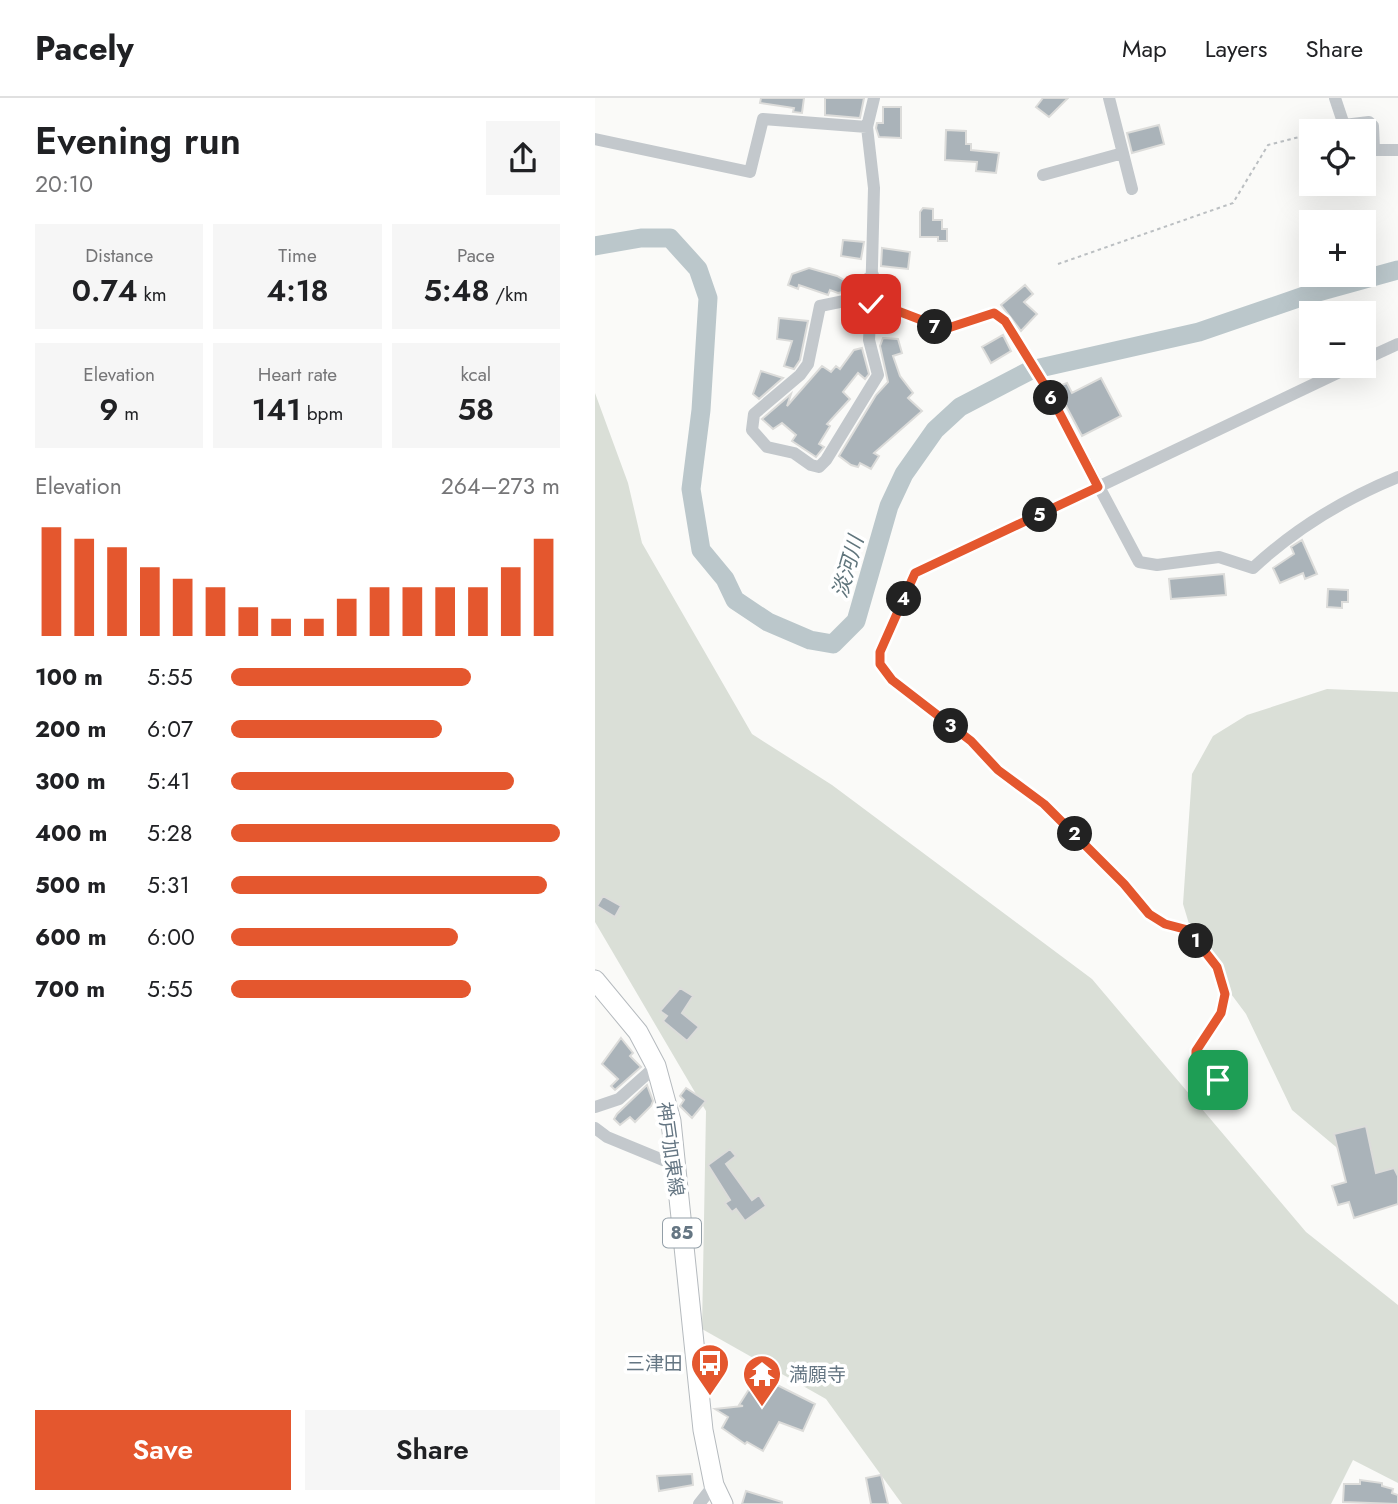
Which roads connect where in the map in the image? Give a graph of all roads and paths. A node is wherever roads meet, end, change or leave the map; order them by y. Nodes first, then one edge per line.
1 (874, 98) edge
2 (1109, 98) edge
3 (1335, 98) edge
4 (867, 127) junction
5 (1299, 137) edge
6 (595, 139) edge
7 (1398, 150) edge
8 (1123, 153) junction
9 (1043, 175) dead end
10 (1132, 189) dead end
11 (1058, 264) dead end
12 (873, 275) junction
13 (871, 304) junction
14 (1398, 344) edge
15 (1376, 354) edge
16 (1327, 378) edge
17 (1398, 477) edge
18 (1098, 487) junction
19 (595, 979) edge
20 (656, 1066) junction
21 (1218, 1080) dead end
22 (595, 1107) edge
23 (595, 1128) edge
24 (675, 1164) junction
25 (714, 1485) junction
26 (699, 1504) edge
27 (723, 1504) edge

1 - 4 street
2 - 8 street
3 - 7 street
4 - 6 street
4 - 12 street
5 - 11 path
8 - 9 street
8 - 10 street
12 - 13 street
12 - 13 street
13 - 18 street
14 - 15 street
16 - 18 street
17 - 18 street
18 - 21 path
19 - 20 main road, 神戸加東線 / 85
20 - 22 street
20 - 24 main road, 神戸加東線 / 85
23 - 24 street
24 - 25 main road, 神戸加東線 / 85
25 - 26 street
25 - 27 main road, 神戸加東線 / 85

